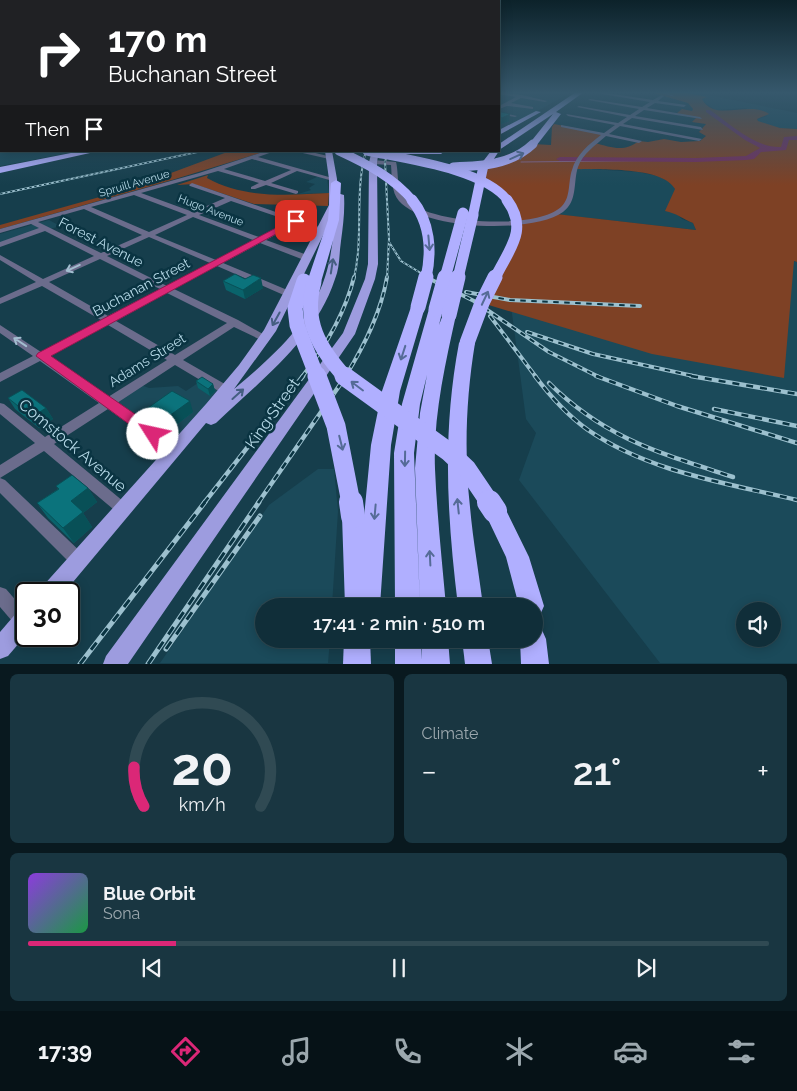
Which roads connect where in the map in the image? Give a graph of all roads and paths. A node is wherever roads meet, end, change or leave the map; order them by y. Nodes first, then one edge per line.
1 (515, 123) edge
2 (521, 123) edge
3 (533, 123) edge
4 (549, 123) edge
5 (568, 123) edge
6 (610, 123) edge
7 (624, 123) edge
8 (670, 123) edge
9 (621, 125) junction
10 (701, 129) dead end
11 (500, 132) edge
12 (606, 134) junction
13 (500, 139) edge
14 (600, 139) junction
15 (698, 140) dead end
16 (639, 141) dead end
17 (624, 142) dead end
18 (500, 147) edge
19 (76, 152) edge
20 (89, 152) edge
21 (269, 152) edge
22 (314, 152) edge
23 (352, 152) edge
24 (483, 152) edge
25 (495, 152) edge
26 (332, 153) edge
27 (372, 155) edge
28 (254, 158) junction
29 (24, 164) junction
30 (0, 168) edge
31 (219, 169) junction
32 (295, 170) junction
33 (265, 183) junction
34 (192, 185) dead end
35 (335, 185) junction
36 (253, 188) dead end
37 (296, 192) dead end
38 (135, 193) junction
39 (231, 198) junction
40 (86, 208) junction
41 (468, 214) junction
42 (192, 215) junction
43 (296, 221) junction
44 (32, 222) junction
45 (44, 228) junction
46 (321, 230) junction
47 (0, 231) edge
48 (150, 234) junction
49 (259, 240) junction
50 (0, 245) edge
51 (0, 257) edge
52 (99, 257) junction
53 (307, 258) junction
54 (217, 263) junction
55 (309, 281) junction
56 (42, 282) junction
57 (167, 290) junction
58 (289, 294) junction
59 (0, 301) edge
60 (434, 310) junction
61 (109, 321) junction
62 (235, 322) junction
63 (0, 328) edge
64 (265, 338) junction
65 (42, 356) junction
66 (177, 359) junction
67 (0, 378) edge
68 (226, 390) junction
69 (108, 403) junction
70 (0, 407) edge
71 (45, 443) junction
72 (175, 450) junction
73 (0, 472) edge
74 (0, 484) edge
75 (124, 510) junction
76 (78, 561) junction
77 (60, 582) edge
78 (0, 595) edge
79 (357, 598) edge
80 (368, 598) edge
81 (407, 598) edge
82 (433, 598) edge
83 (470, 598) edge
84 (529, 598) edge
85 (15, 610) edge
86 (15, 631) edge
87 (0, 648) edge
88 (408, 648) edge
89 (435, 648) edge
90 (476, 648) edge
91 (534, 648) edge
92 (114, 664) edge
93 (409, 664) edge
94 (436, 664) edge
95 (479, 664) edge
96 (535, 664) edge

1 - 11 highway
2 - 13 highway
3 - 18 highway
23 -> 4 highway, bridge
5 - 12 street
6 - 9 street
7 - 9 street
8 - 10 street
9 - 12 street
9 - 15 street
12 - 14 street
12 - 16 street
14 - 17 street
14 - 27 street
19 - 29 highway
20 - 29 highway
21 - 28 street, Spruill Avenue
22 - 26 street
24 - 41 highway
25 - 41 highway
26 - 35 main road
26 -> 60 highway, bridge
83 -> 27 highway, bridge
27 - 92 main road, King Street
28 - 31 street, Spruill Avenue
28 - 32 street
29 - 30 highway
31 - 33 street
31 - 38 street, Spruill Avenue
32 - 33 street
32 - 35 street
33 - 36 street
33 - 37 street
34 - 39 street
35 - 46 main road
35 - 55 highway
72 -> 35 main road
38 - 40 street, Spruill Avenue
38 - 42 street, Hugo Avenue
39 - 42 street
39 - 43 street
40 - 44 street, Spruill Avenue
40 - 48 street
41 - 60 highway, bridge
42 - 48 street
42 - 49 street, Hugo Avenue
43 - 46 street
43 - 49 street, Buchanan Street
44 - 45 street, Forest Avenue
44 - 47 street, Spruill Avenue
45 - 50 street
45 - 52 street, Forest Avenue
46 - 53 main road
48 - 52 street
48 - 54 street
49 - 53 street, Hugo Avenue
49 - 54 street, Buchanan Street
51 - 56 street
52 -> 56 street
52 - 57 street, Forest Avenue
53 - 58 main road
54 - 57 street, Buchanan Street
54 - 58 street
55 -> 79 highway, bridge
84 -> 55 highway, bridge
56 - 59 street
56 - 61 street
57 - 61 street, Buchanan Street
57 - 62 street, Forest Avenue
58 -> 64 main road
60 -> 80 highway
60 -> 81 highway
82 -> 60 highway
61 - 65 street, Buchanan Street
61 - 66 street
62 - 64 street, Forest Avenue
62 - 66 street, Adams Street
65 -> 63 street
64 - 68 main road
65 - 67 street, Buchanan Street
65 - 69 street
66 - 68 street
66 - 69 street, Adams Street
68 - 72 main road
69 - 71 street, Adams Street
69 - 72 street
70 - 71 street, Comstock Avenue
71 - 73 street, Adams Street
71 - 75 street, Comstock Avenue
72 - 75 main road
74 - 76 street
75 - 76 main road
76 - 77 main road
78 - 85 street
86 - 87 main road
88 - 93 highway
89 - 94 highway
90 - 95 highway
91 - 96 highway

